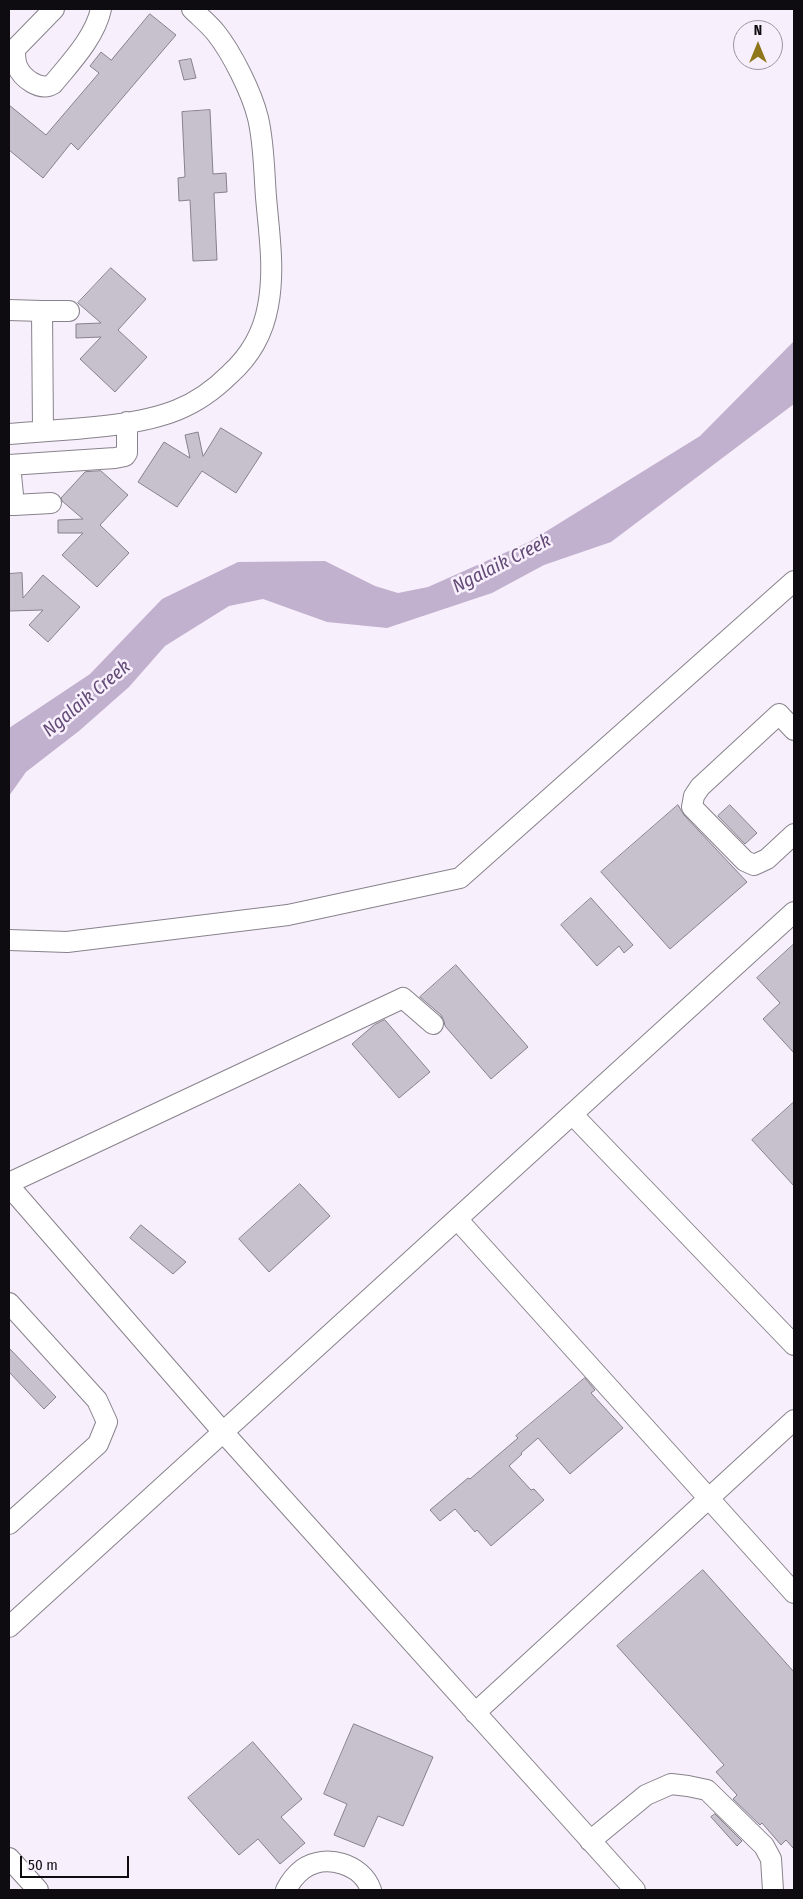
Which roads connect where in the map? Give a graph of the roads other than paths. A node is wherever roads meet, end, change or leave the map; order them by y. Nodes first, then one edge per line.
1 (54, 9) edge
2 (101, 9) edge
3 (192, 9) edge
4 (9, 310) edge
5 (42, 312) junction
6 (69, 312) dead end
7 (127, 422) junction
8 (43, 431) junction
9 (9, 434) edge
10 (9, 465) edge
11 (51, 503) dead end
12 (11, 505) edge
13 (794, 581) edge
14 (794, 730) edge
15 (794, 834) edge
16 (794, 912) edge
17 (9, 940) edge
18 (432, 1024) dead end
19 (572, 1114) junction
20 (9, 1185) edge
21 (457, 1219) junction
22 (9, 1303) edge
23 (794, 1345) edge
24 (794, 1420) edge
25 (223, 1432) junction
26 (709, 1498) junction
27 (9, 1524) edge
28 (794, 1593) edge
29 (9, 1626) edge
30 (475, 1713) junction
31 (590, 1842) junction
32 (9, 1858) edge
33 (38, 1890) edge
34 (286, 1890) edge
35 (372, 1890) edge
36 (635, 1890) edge
37 (773, 1890) edge

1 - 2 street
3 - 7 street
4 - 5 street
5 - 6 street
5 - 8 street
7 - 8 street
7 - 10 street
8 - 9 street
10 - 12 street
11 - 12 street
13 - 17 street
14 - 15 street
16 - 19 street
18 - 20 street
19 - 21 street
19 - 23 street
20 - 25 street
21 - 25 street
21 - 26 street
22 - 27 street
24 - 26 street
25 - 29 street
25 - 30 street
26 - 28 street
26 - 30 street
30 - 31 street
31 - 36 street
31 - 37 street
32 - 33 street
34 - 35 street

